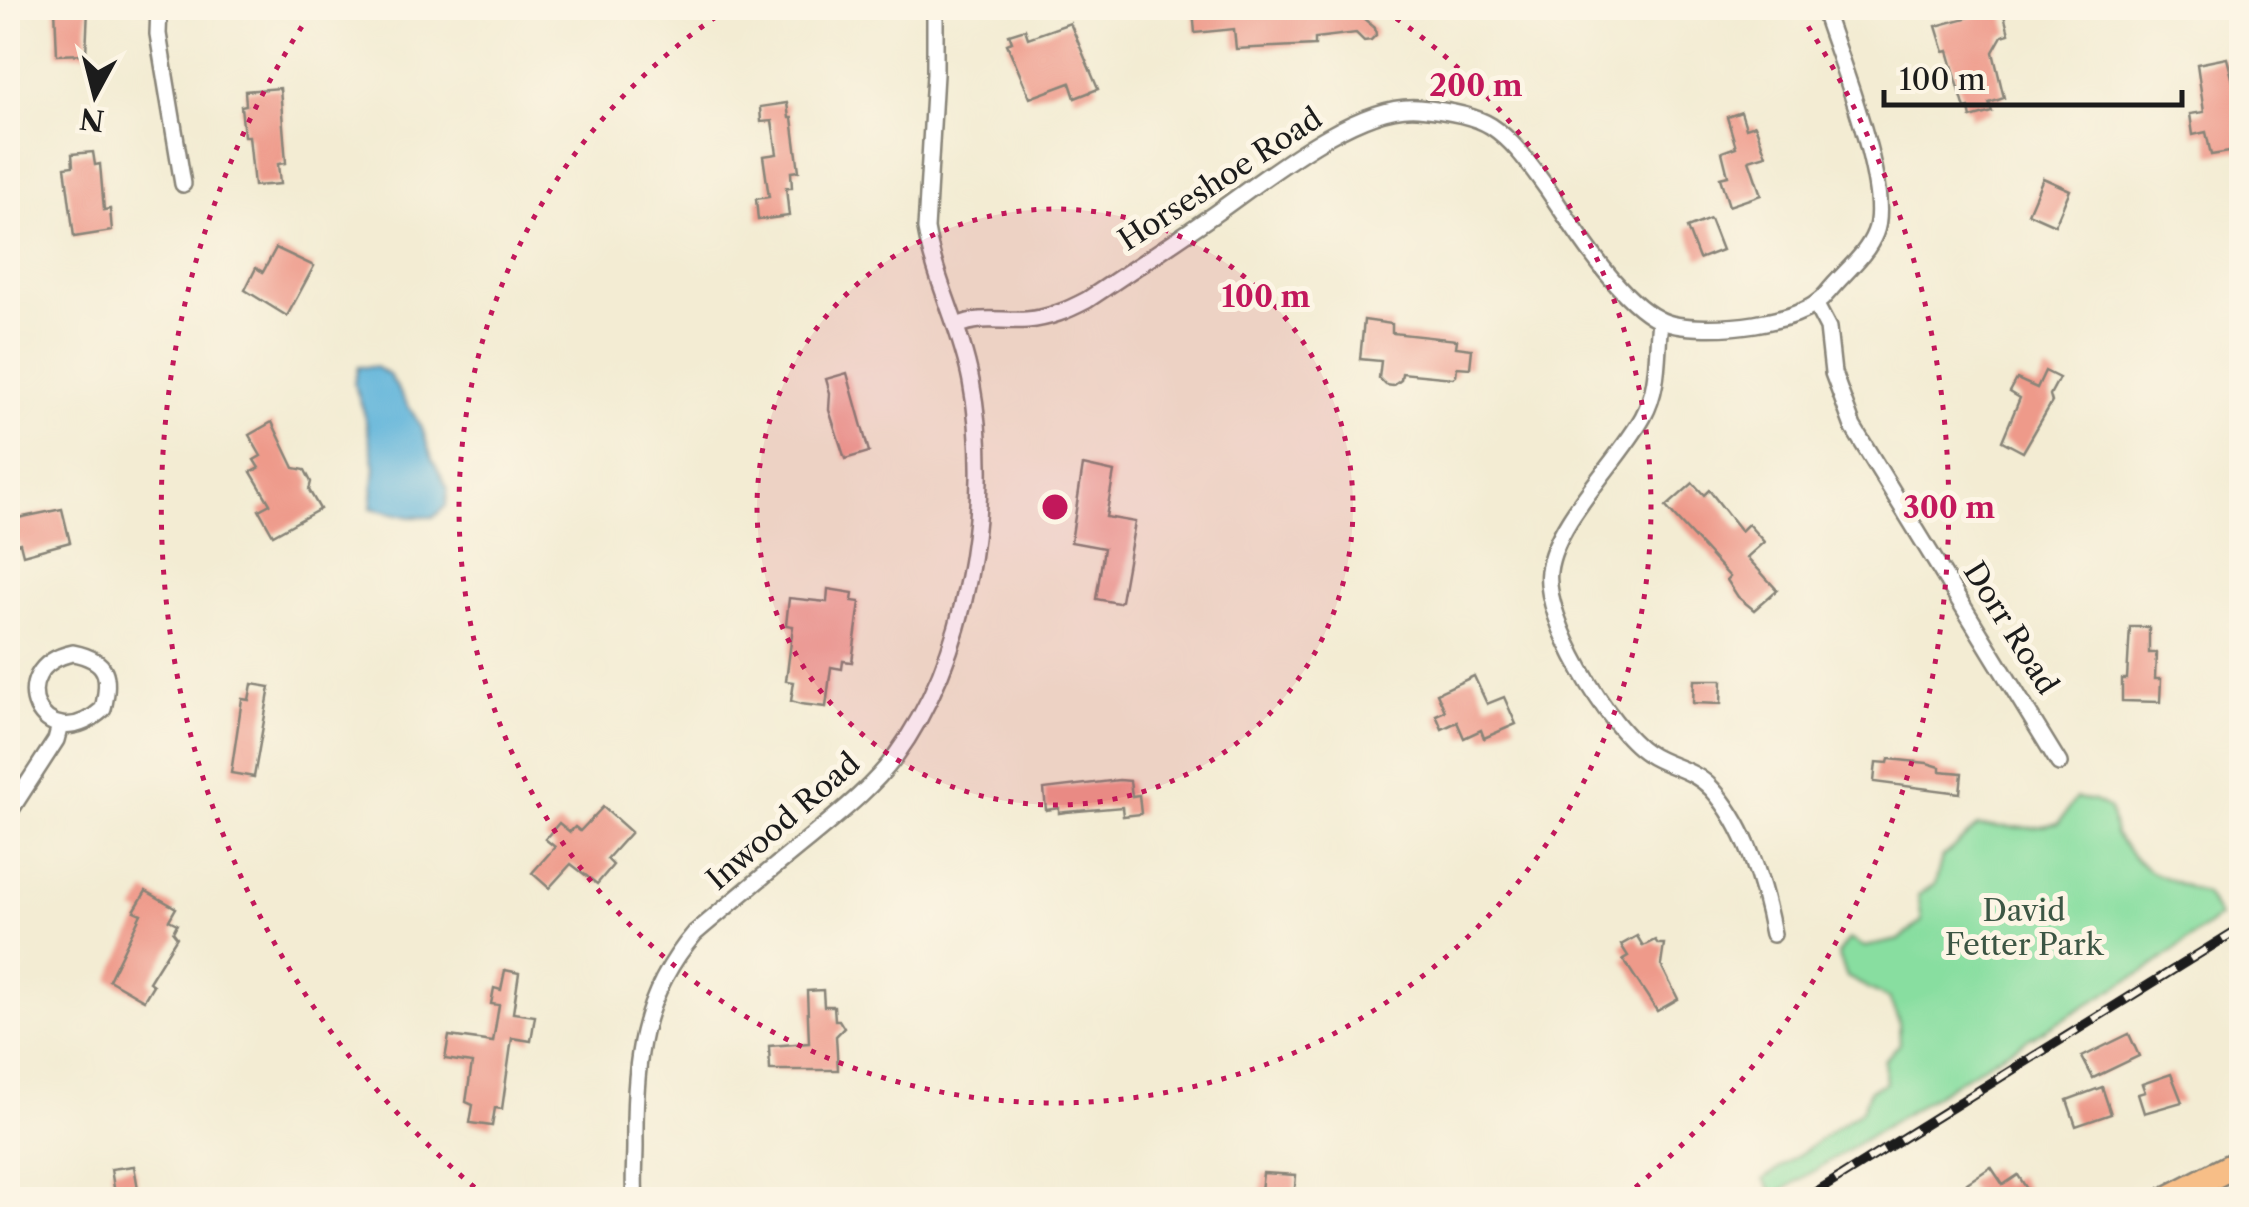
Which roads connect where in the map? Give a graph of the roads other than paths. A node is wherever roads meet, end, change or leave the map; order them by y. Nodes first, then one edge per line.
1 (159, 8) edge
2 (935, 8) edge
3 (1823, 8) edge
4 (183, 184) dead end
5 (1816, 307) junction
6 (1660, 321) junction
7 (958, 326) junction
8 (60, 725) junction
9 (2059, 763) dead end
10 (8, 814) edge
11 (1772, 934) dead end
12 (2242, 1161) edge
13 (635, 1200) edge
14 (2166, 1200) edge

1 - 4 street
2 - 7 street, Inwood Road
3 - 5 street
5 - 6 street
5 - 9 street, Dorr Road
6 - 7 street, Horseshoe Road
6 - 11 street
7 - 13 street, Inwood Road
8 - 8 street
8 - 10 street
12 - 14 main road

